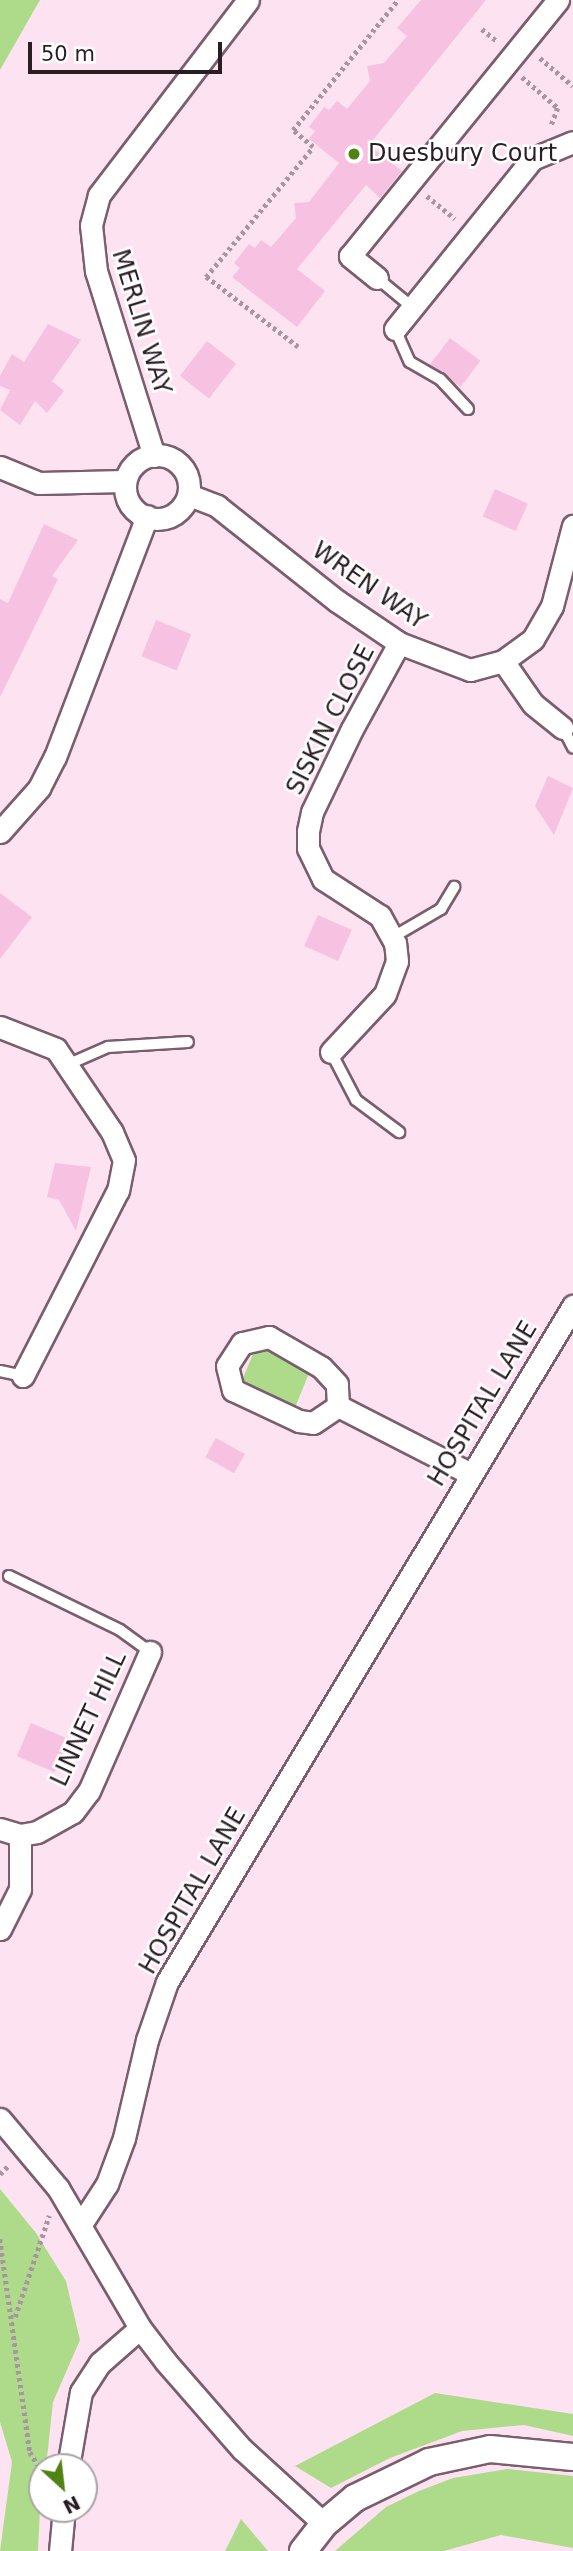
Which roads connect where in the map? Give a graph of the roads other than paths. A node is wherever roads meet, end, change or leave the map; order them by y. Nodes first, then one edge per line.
1 (248, 0) edge
2 (558, 0) edge
3 (564, 145) edge
4 (377, 278) joint
5 (412, 307) junction
6 (395, 329) joint
7 (468, 409) dead end
8 (154, 456) junction
9 (0, 467) edge
10 (124, 481) junction
11 (189, 495) junction
12 (147, 516) junction
13 (573, 526) edge
14 (399, 643) junction
15 (503, 662) junction
16 (563, 728) joint
17 (573, 748) edge
18 (0, 832) edge
19 (454, 887) dead end
20 (393, 937) junction
21 (0, 1027) edge
22 (188, 1042) dead end
23 (331, 1052) joint
24 (69, 1064) junction
25 (399, 1132) dead end
26 (573, 1306) edge
27 (0, 1371) edge
28 (23, 1376) joint
29 (338, 1406) junction
30 (471, 1474) junction
31 (9, 1576) dead end
32 (150, 1652) joint
33 (10, 1832) edge
34 (0, 1929) edge
35 (0, 2119) edge
36 (81, 2224) junction
37 (140, 2328) junction
38 (70, 2453) edge
39 (573, 2457) edge
40 (63, 2523) edge
41 (324, 2524) junction
42 (61, 2551) edge
43 (303, 2551) edge

1 - 8 street, MERLIN WAY
2 - 4 street
3 - 5 street
4 - 5 lane
5 - 6 street
6 - 7 lane
8 - 10 street
8 - 11 street
9 - 10 street
10 - 12 street
11 - 12 street
11 - 14 street, WREN WAY
12 - 18 street
13 - 15 street, WREN WAY
14 - 15 street, WREN WAY
14 - 20 street, SISKIN CLOSE
15 - 16 street
16 - 17 lane
19 - 20 lane
20 - 23 street
21 - 24 street
22 - 24 lane
23 - 25 lane
24 - 28 street
26 - 30 street, HOSPITAL LANE
27 - 28 lane
29 - 29 street
29 - 30 street
30 - 36 street, HOSPITAL LANE
31 - 32 lane
32 - 33 street, LINNET HILL
33 - 34 street
35 - 36 street
36 - 37 street
37 - 38 street
37 - 41 street
39 - 41 street
40 - 42 street
41 - 43 street

